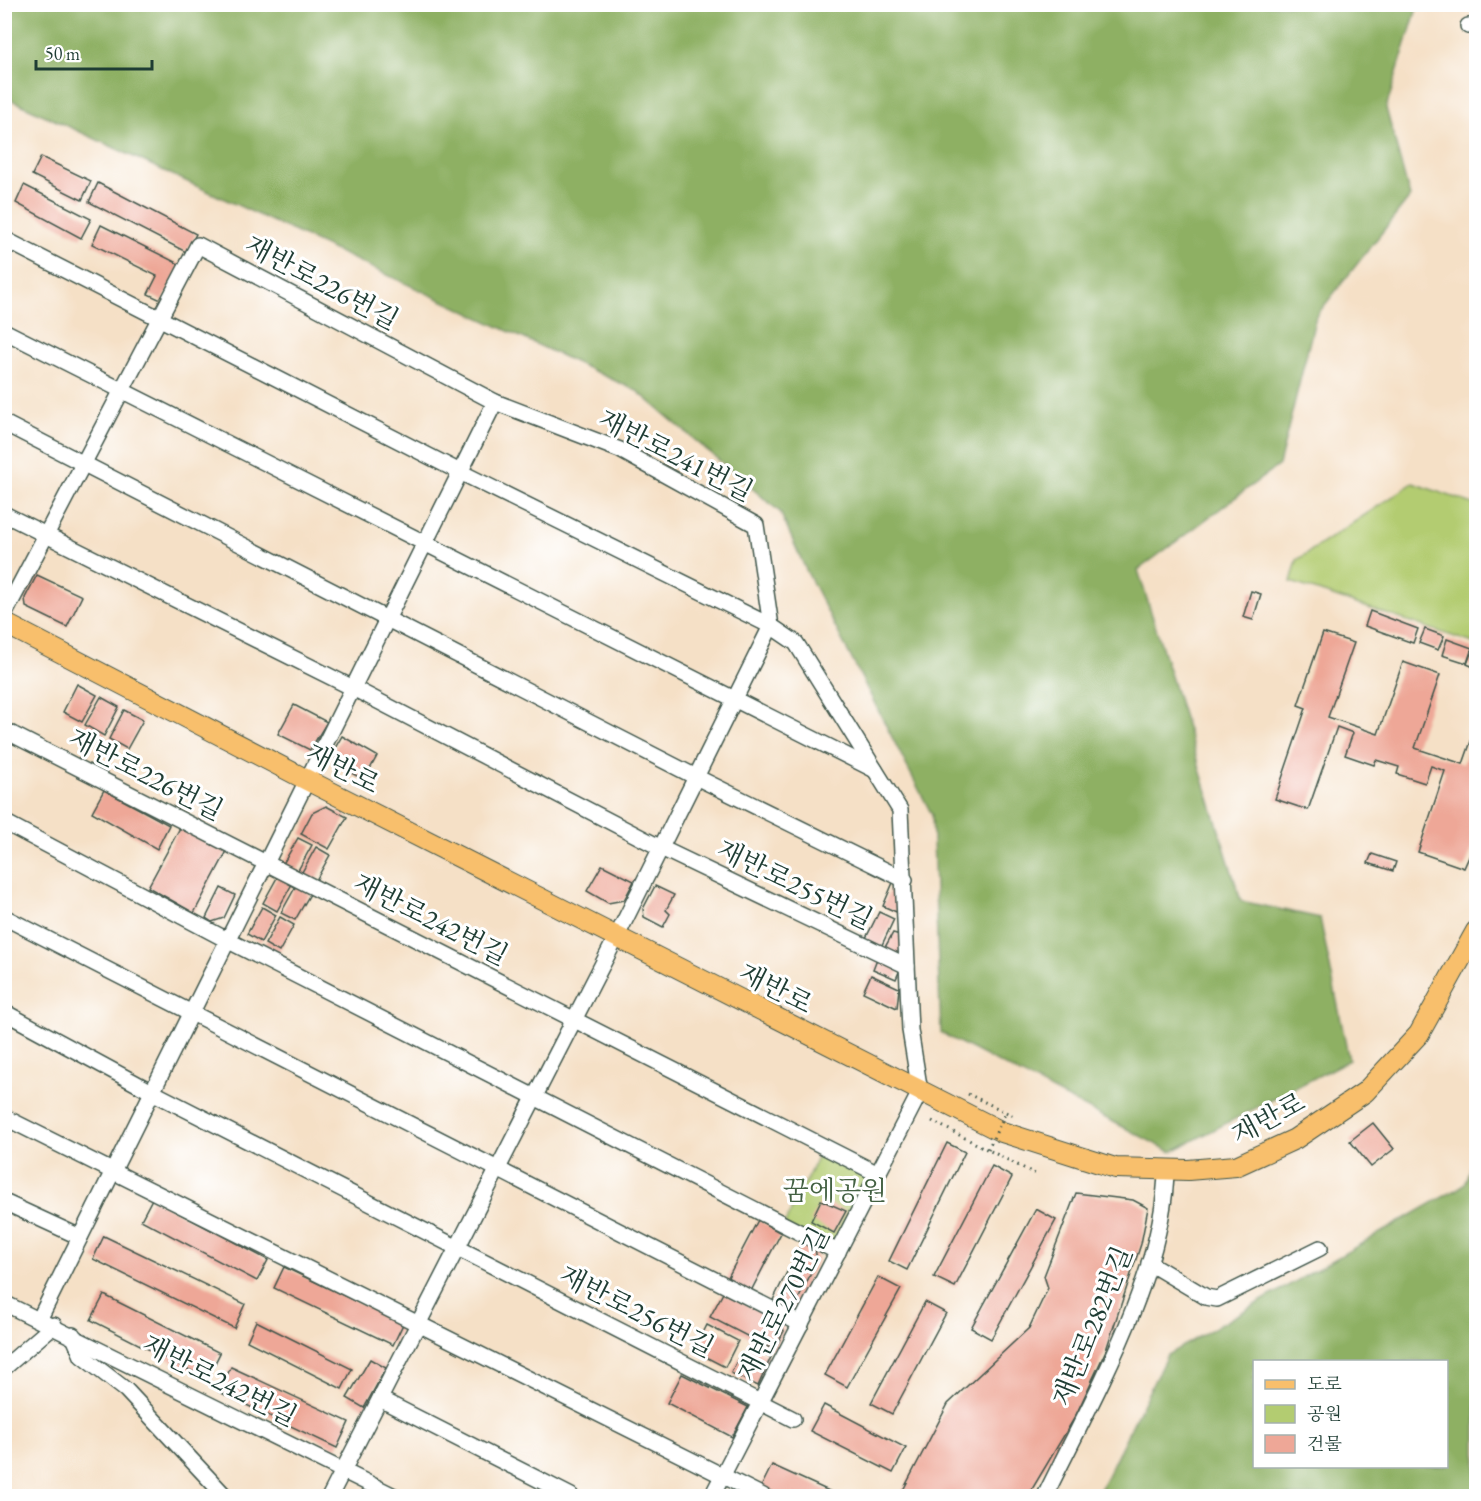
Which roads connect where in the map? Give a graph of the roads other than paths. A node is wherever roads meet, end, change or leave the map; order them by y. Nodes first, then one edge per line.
1 (4, 239) edge
2 (160, 318) junction
3 (4, 331) edge
4 (123, 390) junction
5 (495, 402) junction
6 (4, 423) edge
7 (84, 464) junction
8 (460, 472) junction
9 (4, 514) edge
10 (46, 536) junction
11 (425, 542) junction
12 (4, 615) edge
13 (387, 618) junction
14 (4, 623) edge
15 (771, 626) junction
16 (353, 688) junction
17 (734, 699) junction
18 (4, 730) edge
19 (876, 770) junction
20 (696, 777) junction
21 (307, 780) junction
22 (4, 822) edge
23 (661, 848) junction
24 (265, 863) junction
25 (905, 880) junction
26 (4, 916) edge
27 (1476, 931) edge
28 (617, 936) junction
29 (227, 940) junction
30 (907, 966) junction
31 (4, 1012) edge
32 (191, 1013) junction
33 (574, 1020) junction
34 (152, 1092) junction
35 (920, 1092) junction
36 (534, 1098) junction
37 (4, 1117) edge
38 (498, 1169) junction
39 (1166, 1169) junction
40 (113, 1170) junction
41 (878, 1174) junction
42 (4, 1202) edge
43 (80, 1237) junction
44 (1320, 1248) dead end
45 (457, 1249) junction
46 (838, 1252) junction
47 (1149, 1263) junction
48 (4, 1303) edge
49 (40, 1318) junction
50 (419, 1323) junction
51 (801, 1324) junction
52 (54, 1325) junction
53 (73, 1335) junction
54 (4, 1368) edge
55 (380, 1399) junction
56 (760, 1402) junction
57 (793, 1419) dead end
58 (343, 1471) junction
59 (723, 1475) junction
60 (221, 1494) edge
61 (330, 1497) edge
62 (394, 1497) edge
63 (571, 1497) edge
64 (712, 1497) edge
65 (763, 1497) edge
66 (1045, 1497) edge

1 - 2 street
2 - 4 street, 재반로226번길
2 - 5 street, 재반로226번길
2 - 8 street
3 - 4 street
4 - 7 street, 재반로226번길
4 - 11 street
5 - 8 street
5 - 15 street, 재반로241번길
6 - 7 street
7 - 10 street, 재반로226번길
7 - 13 street
8 - 11 street
8 - 15 street
9 - 10 street
10 - 12 street, 재반로226번길
10 - 16 street
11 - 13 street
11 - 17 street
13 - 16 street
13 - 20 street
14 - 21 main road, 재반로
15 - 17 street
15 - 19 street, 재반로255번길
16 - 21 street
16 - 23 street
17 - 19 street
17 - 20 street
18 - 24 street, 재반로226번길
19 - 25 street, 재반로255번길
20 - 23 street
20 - 25 street, 재반로255번길
21 - 24 street
21 - 28 main road, 재반로
22 - 29 street
23 - 28 street
23 - 30 street, 재반로255번길
24 - 29 street
24 - 33 street, 재반로242번길
25 - 30 street, 재반로255번길
26 - 32 street
27 - 39 main road, 재반로
28 - 33 street
28 - 35 main road, 재반로
29 - 32 street
29 - 36 street
30 - 35 street, 재반로255번길
31 - 34 street
32 - 34 street
32 - 38 street
33 - 36 street
33 - 41 street
34 - 40 street
34 - 45 street
35 - 39 main road, 재반로
35 - 41 street, 재반로270번길
36 - 38 street
36 - 46 street
37 - 40 street
38 - 45 street
38 - 51 street
39 - 47 street, 재반로282번길
40 - 43 street
40 - 50 street
41 - 46 street, 재반로270번길
42 - 43 street
43 - 49 street
44 - 47 street
45 - 50 street
45 - 56 street, 재반로256번길
46 - 51 street, 재반로270번길
47 - 66 street, 재반로282번길
48 - 49 street
49 - 52 street, 재반로242번길
50 - 55 street
50 - 59 street
51 - 56 street, 재반로270번길
52 - 53 street, 재반로242번길
52 - 54 street
53 - 58 street, 재반로242번길
53 - 60 street, 재반로242번길
55 - 58 street
55 - 63 street
56 - 57 street, 재반로256번길
56 - 59 street, 재반로270번길
58 - 61 street
58 - 62 street
59 - 64 street, 재반로270번길
59 - 65 street

